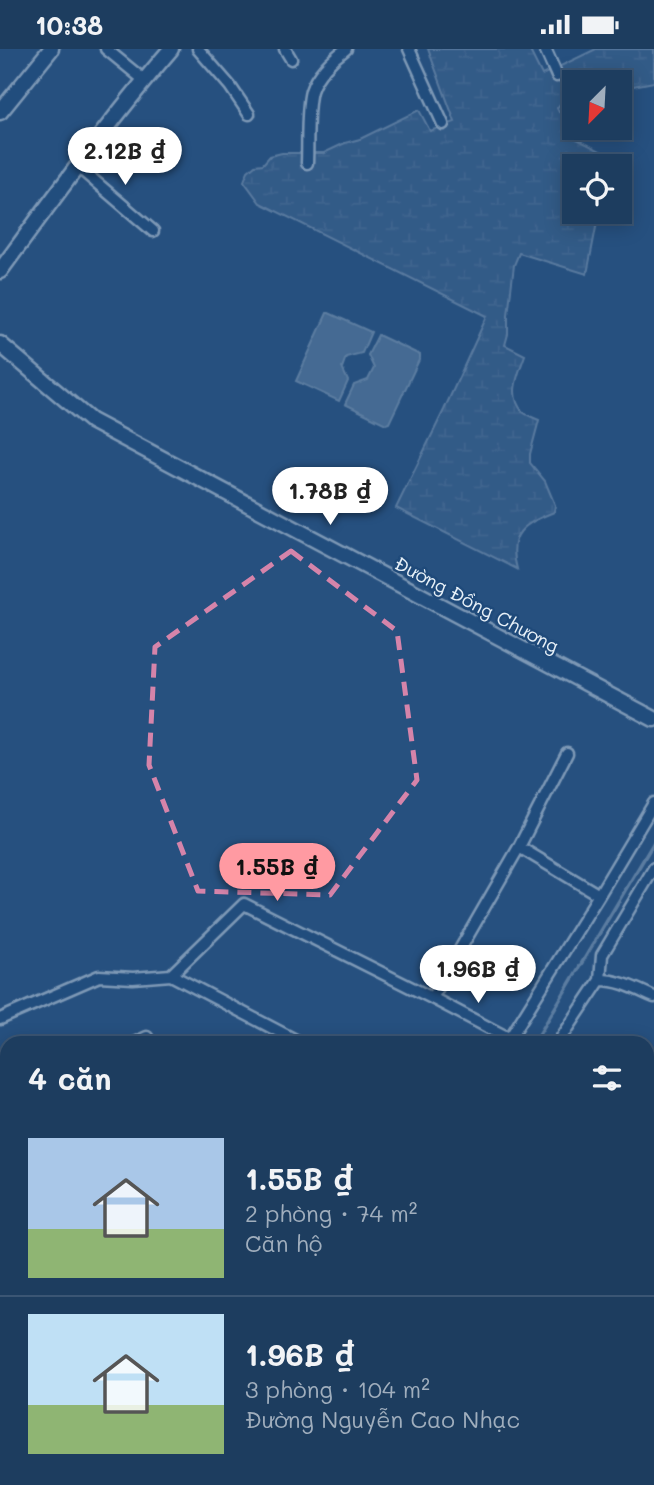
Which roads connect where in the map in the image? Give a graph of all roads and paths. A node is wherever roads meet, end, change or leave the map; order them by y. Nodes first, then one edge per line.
1 (51, 49) edge
2 (106, 49) edge
3 (171, 49) edge
4 (198, 49) edge
5 (285, 49) edge
6 (346, 49) edge
7 (409, 49) edge
8 (545, 49) edge
9 (291, 59) dead end
10 (557, 76) dead end
11 (144, 80) junction
12 (0, 112) edge
13 (248, 114) dead end
14 (443, 124) dead end
15 (307, 163) dead end
16 (77, 166) junction
17 (153, 232) dead end
18 (0, 271) edge
19 (0, 344) edge
20 (654, 719) edge
21 (567, 754) dead end
22 (654, 803) edge
23 (519, 847) junction
24 (654, 868) edge
25 (599, 895) junction
26 (171, 975) junction
27 (600, 980) junction
28 (654, 997) edge
29 (432, 998) junction
30 (0, 1019) edge
31 (288, 1036) edge
32 (503, 1036) edge
33 (515, 1036) edge
34 (563, 1036) edge

1 - 12 street
2 - 11 street
3 - 11 street
4 - 13 street
5 - 9 street
6 - 15 street
7 - 14 street
8 - 10 street
11 - 16 street
16 - 17 street
16 - 18 street
19 - 20 street, Đường Đồng Chương
21 - 23 street
22 - 25 street
23 - 25 street
23 - 29 street
24 - 27 street
25 - 33 street
26 - 29 street
26 - 30 street
26 - 31 street
27 - 28 street
27 - 34 street
29 - 32 street

